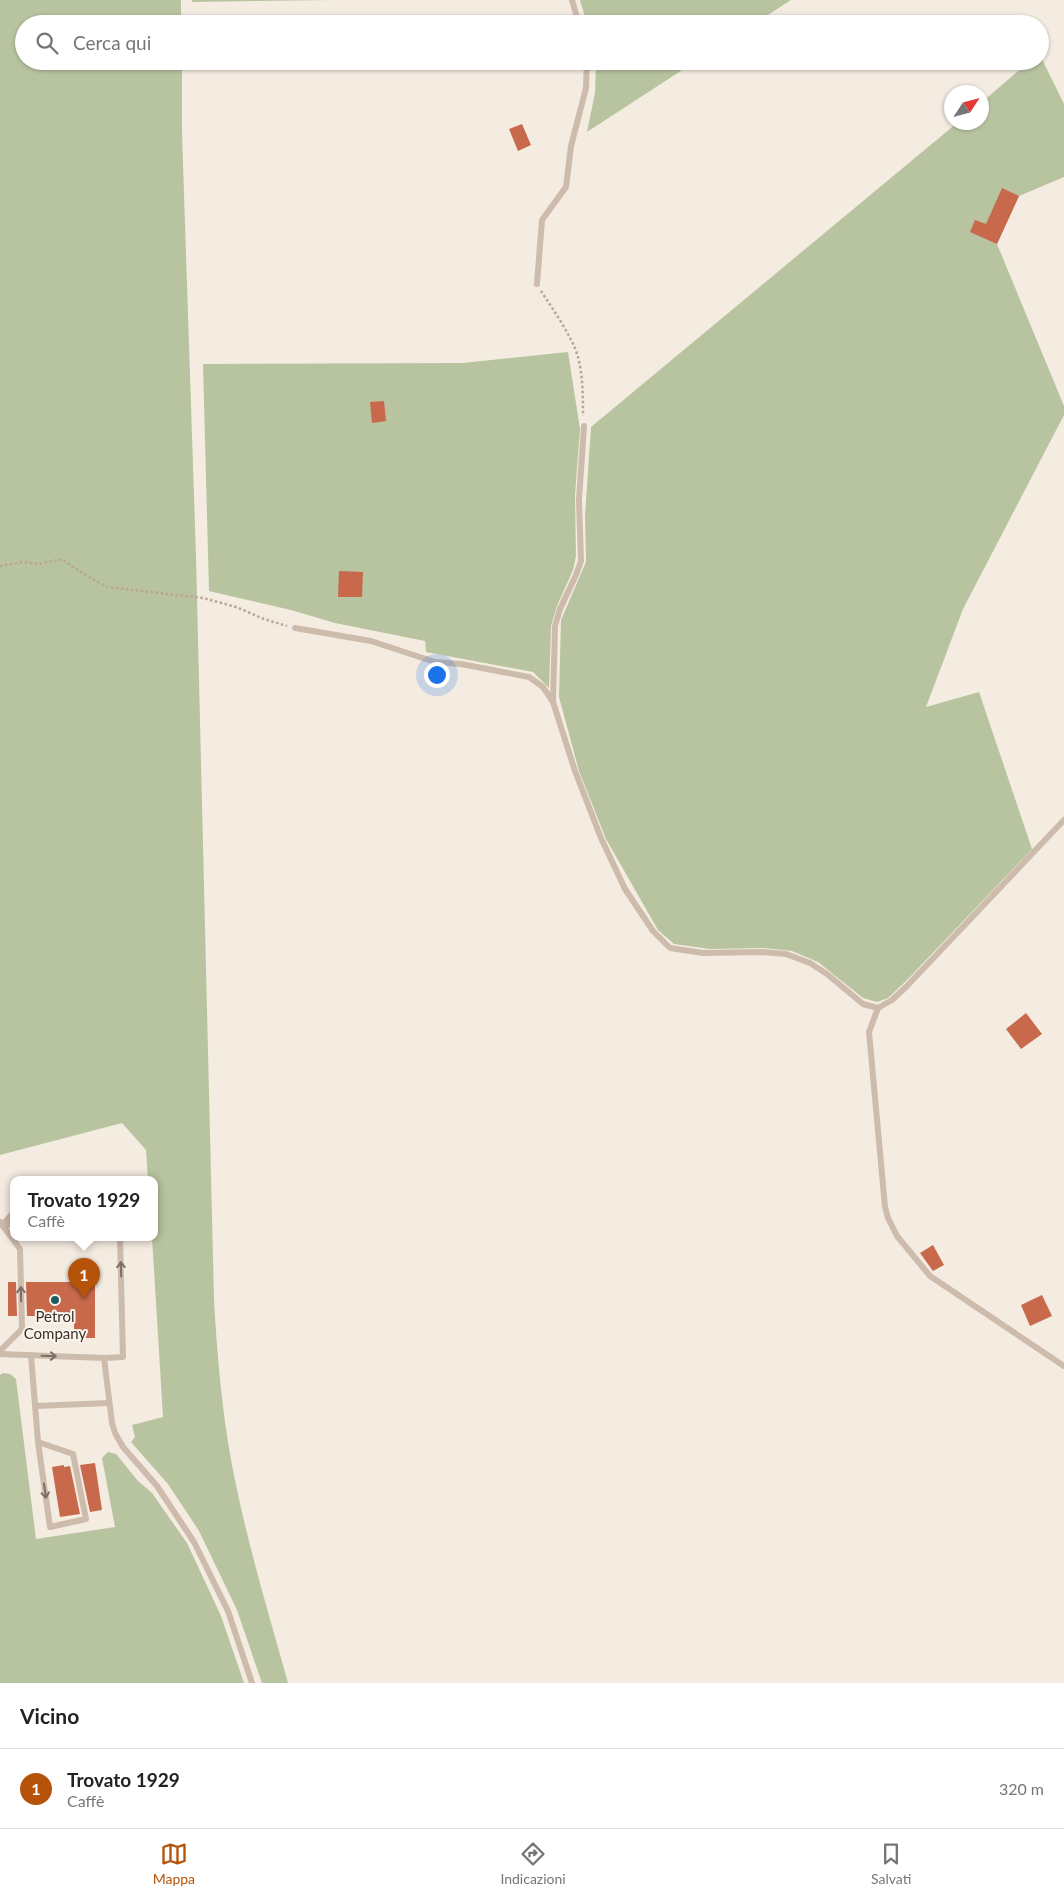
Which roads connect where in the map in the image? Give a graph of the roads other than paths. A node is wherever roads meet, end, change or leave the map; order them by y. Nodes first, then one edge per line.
1 (572, 0) edge
2 (576, 15) edge
3 (587, 70) edge
4 (537, 284) road end
5 (584, 426) road end
6 (295, 628) road end
7 (553, 702) junction
8 (1064, 820) edge
9 (878, 1008) junction
10 (1, 1223) edge
11 (10, 1235) edge
12 (14, 1241) edge
13 (120, 1241) edge
14 (0, 1353) edge
15 (31, 1355) junction
16 (104, 1358) junction
17 (1064, 1366) edge
18 (109, 1403) junction
19 (35, 1406) junction
20 (38, 1442) junction
21 (252, 1683) edge

1 - 2 lane
3 - 4 lane
5 - 7 lane
6 - 7 lane
7 - 9 lane
8 - 9 lane
9 - 17 lane
11 -> 10 lane
14 -> 12 lane
16 -> 13 lane
14 - 15 lane
15 -> 16 lane
15 - 19 lane
16 - 18 lane
18 - 19 lane
18 - 21 lane
19 - 20 lane
20 -> 20 lane

